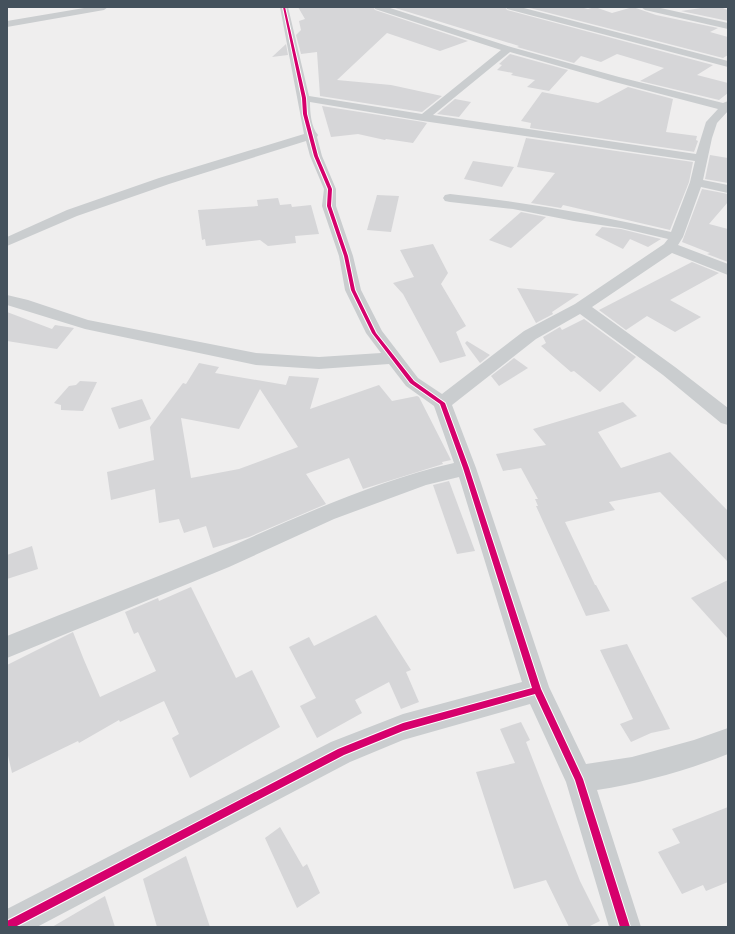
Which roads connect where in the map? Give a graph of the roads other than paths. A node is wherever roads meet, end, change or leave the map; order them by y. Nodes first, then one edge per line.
1 (104, 7) edge
2 (284, 7) edge
3 (378, 7) edge
4 (510, 7) edge
5 (645, 7) edge
6 (7, 24) edge
7 (728, 26) edge
8 (508, 49) junction
9 (728, 64) edge
10 (304, 98) junction
11 (726, 106) edge
12 (423, 118) junction
13 (312, 135) junction
14 (702, 158) junction
15 (696, 182) junction
16 (728, 189) edge
17 (450, 198) dead end
18 (7, 242) edge
19 (673, 242) junction
20 (728, 270) edge
21 (7, 300) edge
22 (581, 307) junction
23 (394, 358) junction
24 (442, 403) junction
25 (728, 418) edge
26 (466, 468) junction
27 (7, 647) edge
28 (537, 690) junction
29 (728, 741) edge
30 (579, 778) junction
31 (7, 926) edge
32 (625, 927) edge

1 - 6 street
2 - 10 street
3 - 8 street
4 - 9 street
5 - 7 street
8 - 11 street
8 - 12 street
10 - 12 street
10 - 13 street
11 - 14 street
12 - 14 street
13 - 18 street
13 - 23 street
14 - 15 street
15 - 16 street
15 - 19 street
17 - 19 street
19 - 20 street
19 - 22 street
21 - 23 street
22 - 24 street
22 - 25 street
23 - 24 street
24 - 26 street
26 - 27 street
26 - 28 street
28 - 30 street
28 - 31 street
29 - 30 street
30 - 32 street

